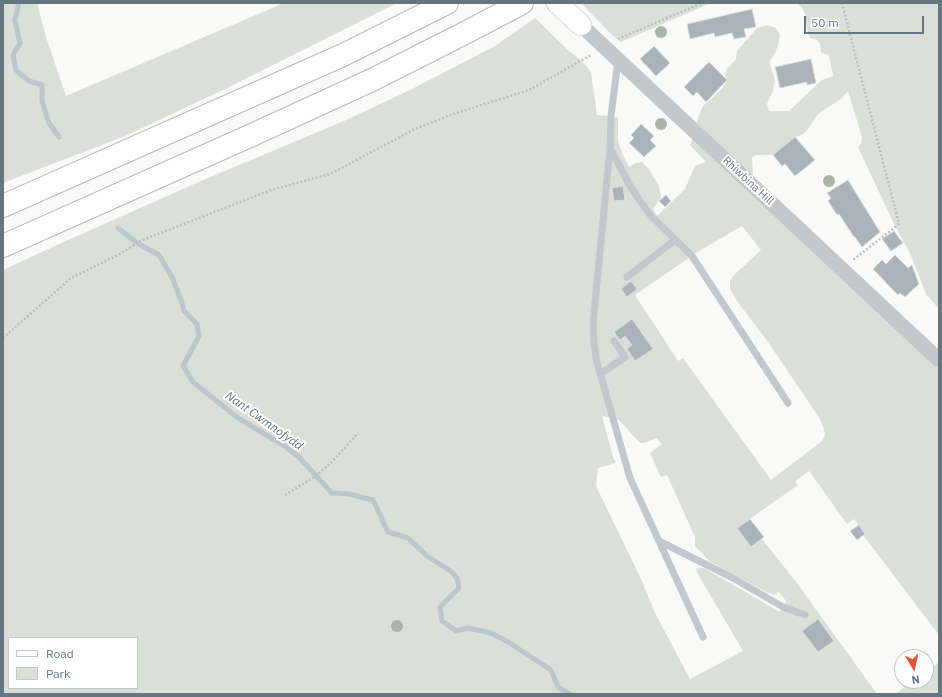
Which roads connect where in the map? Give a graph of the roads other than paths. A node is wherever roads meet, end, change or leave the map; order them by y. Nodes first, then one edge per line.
1 (447, 3) edge
2 (522, 3) edge
3 (557, 3) edge
4 (581, 26) joint
5 (618, 60) junction
6 (610, 148) junction
7 (3, 206) edge
8 (675, 240) junction
9 (3, 246) edge
10 (627, 277) dead end
11 (614, 341) dead end
12 (939, 360) edge
13 (600, 374) junction
14 (788, 403) dead end
15 (659, 542) junction
16 (805, 615) dead end
17 (703, 637) dead end

1 - 7 highway
2 - 9 highway
3 - 4 street, Rhiwbina Hill
4 - 5 street, Rhiwbina Hill
5 - 6 lane
5 - 12 street, Rhiwbina Hill
6 - 8 lane
6 - 13 lane
8 - 10 lane
8 - 14 lane
11 - 13 lane
13 - 15 lane
15 - 16 lane
15 - 17 lane

